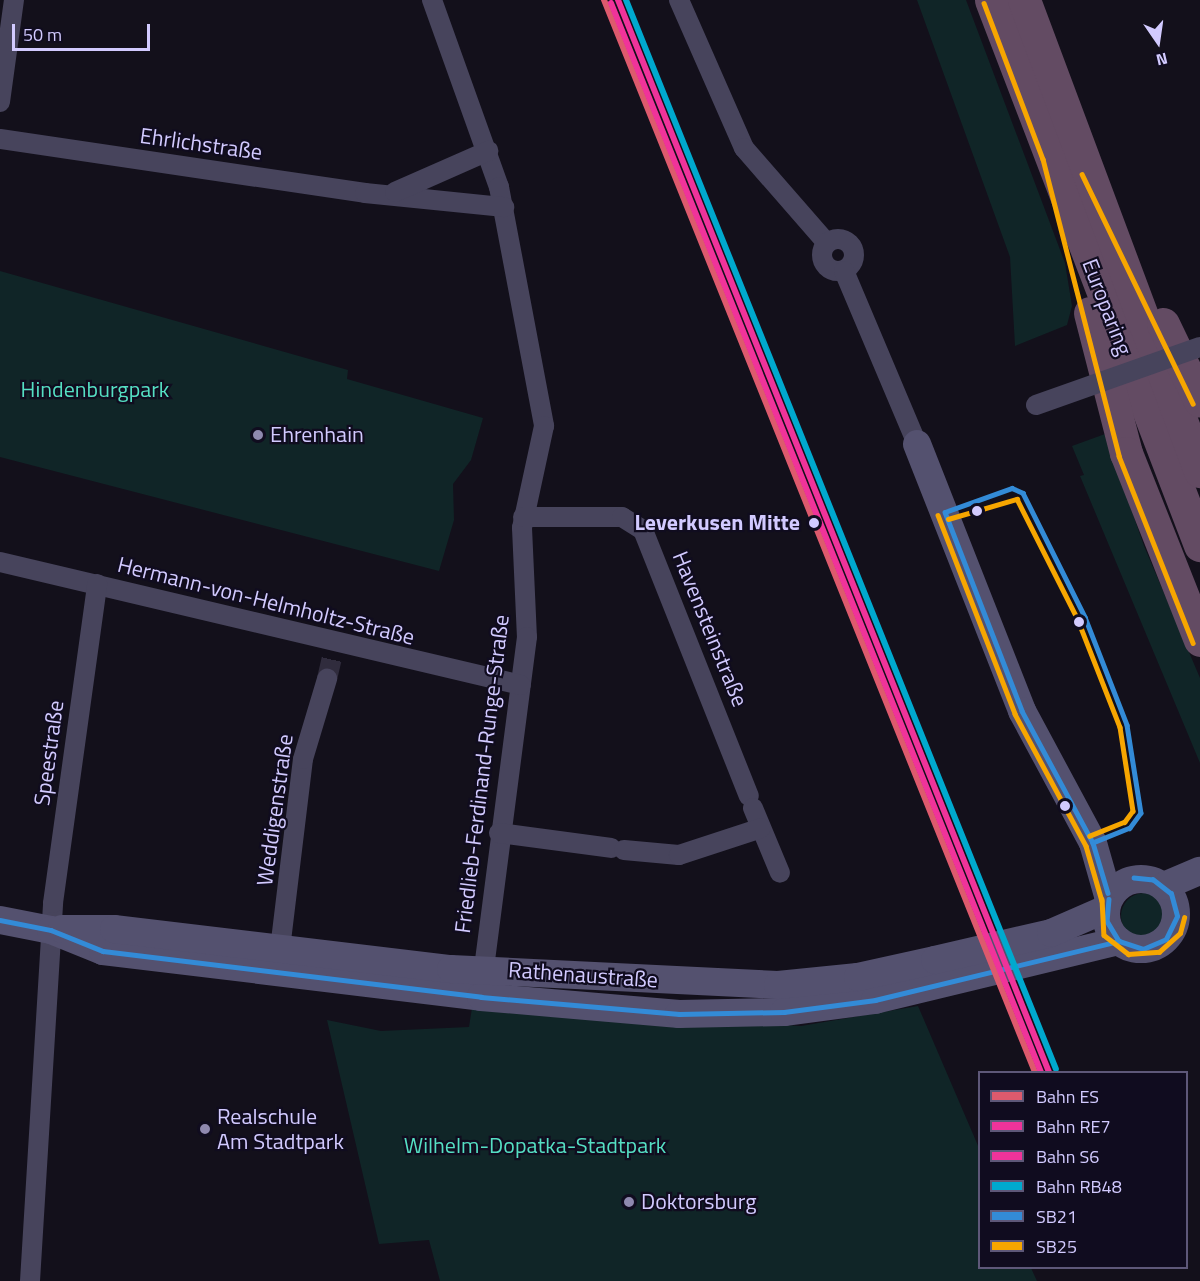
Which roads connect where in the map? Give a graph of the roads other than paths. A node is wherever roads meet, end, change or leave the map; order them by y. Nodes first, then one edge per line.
1 (14, 0) edge
2 (432, 0) edge
3 (679, 0) edge
4 (991, 0) edge
5 (1024, 0) edge
6 (0, 102) edge
7 (0, 139) edge
8 (488, 151) junction
9 (1050, 157) junction
10 (394, 192) junction
11 (504, 207) junction
12 (1104, 212) junction
13 (1200, 347) edge
14 (1200, 401) edge
15 (1036, 405) dead end
16 (917, 444) joint
17 (1200, 471) edge
18 (524, 517) junction
19 (1200, 545) edge
20 (0, 562) edge
21 (97, 584) junction
22 (1200, 640) edge
23 (327, 679) tunnel mouth
24 (521, 685) junction
25 (761, 828) junction
26 (499, 833) junction
27 (1093, 843) junction
28 (1200, 871) edge
29 (780, 873) dead end
30 (1134, 878) junction
31 (1164, 886) junction
32 (1108, 904) junction
33 (1188, 910) edge
34 (0, 920) edge
35 (51, 930) junction
36 (1119, 941) junction
37 (280, 949) junction
38 (482, 967) junction
39 (481, 997) junction
40 (30, 1281) edge

1 - 6 street
2 - 8 street, Friedlieb-Ferdinand-Runge-Straße
3 - 16 street
4 - 9 highway, Europaring
5 - 12 highway, Europaring
7 - 10 street, Ehrlichstraße
8 - 10 street, Ehrlichstraße
8 - 11 street, Friedlieb-Ferdinand-Runge-Straße
9 - 19 highway, Europaring
9 - 22 highway
10 - 11 street, Ehrlichstraße
11 - 18 street, Friedlieb-Ferdinand-Runge-Straße
12 - 14 highway
12 - 17 highway, Europaring
13 - 15 street, bridge
16 - 27 main road
18 - 24 street, Friedlieb-Ferdinand-Runge-Straße
18 - 25 street, Havensteinstraße
20 - 21 street, Hermann-von-Helmholtz-Straße
21 - 24 street, Hermann-von-Helmholtz-Straße
21 - 35 street, Speestraße
23 - 37 street, Weddigenstraße
24 - 26 street, Friedlieb-Ferdinand-Runge-Straße
25 - 26 street
25 - 29 street, Havensteinstraße
26 - 38 street, Friedlieb-Ferdinand-Runge-Straße
27 - 30 main road
27 - 32 main road
28 - 31 main road
30 - 31 main road
30 - 32 main road
31 - 33 main road
32 - 36 main road
32 - 38 main road, Rathenaustraße
33 - 36 main road
34 - 35 main road, Rathenaustraße
35 - 37 main road, Rathenaustraße
35 - 39 main road, Rathenaustraße
35 - 40 street, Speestraße
36 - 39 main road, Rathenaustraße
37 - 38 main road, Rathenaustraße
38 - 39 street, Friedlieb-Ferdinand-Runge-Straße

